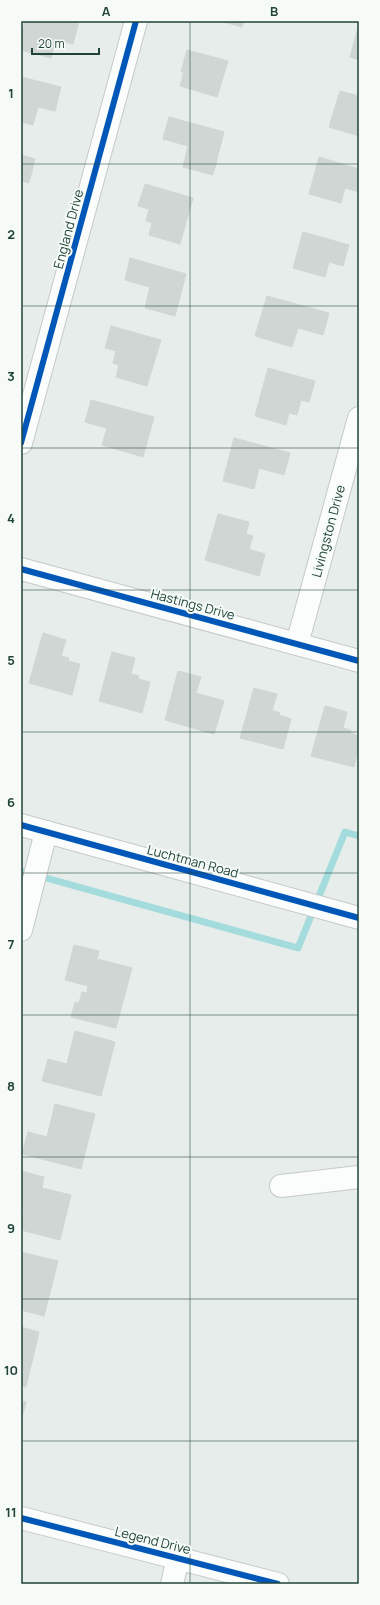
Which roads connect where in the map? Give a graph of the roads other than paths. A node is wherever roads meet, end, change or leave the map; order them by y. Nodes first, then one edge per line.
1 (136, 21) edge
2 (359, 418) edge
3 (21, 444) edge
4 (21, 569) edge
5 (297, 644) junction
6 (359, 661) edge
7 (21, 825) edge
8 (46, 832) junction
9 (359, 918) edge
10 (21, 930) edge
11 (359, 1177) edge
12 (281, 1186) dead end
13 (21, 1518) edge
14 (178, 1558) junction
15 (172, 1584) edge
16 (278, 1584) edge

1 - 3 street, England Drive
2 - 5 street, Livingston Drive
4 - 5 street, Hastings Drive
5 - 6 street, Hastings Drive
7 - 8 street, Luchtman Road
8 - 9 street, Luchtman Road
8 - 10 street
11 - 12 street
13 - 14 street, Legend Drive
14 - 15 street
14 - 16 street, Legend Drive

